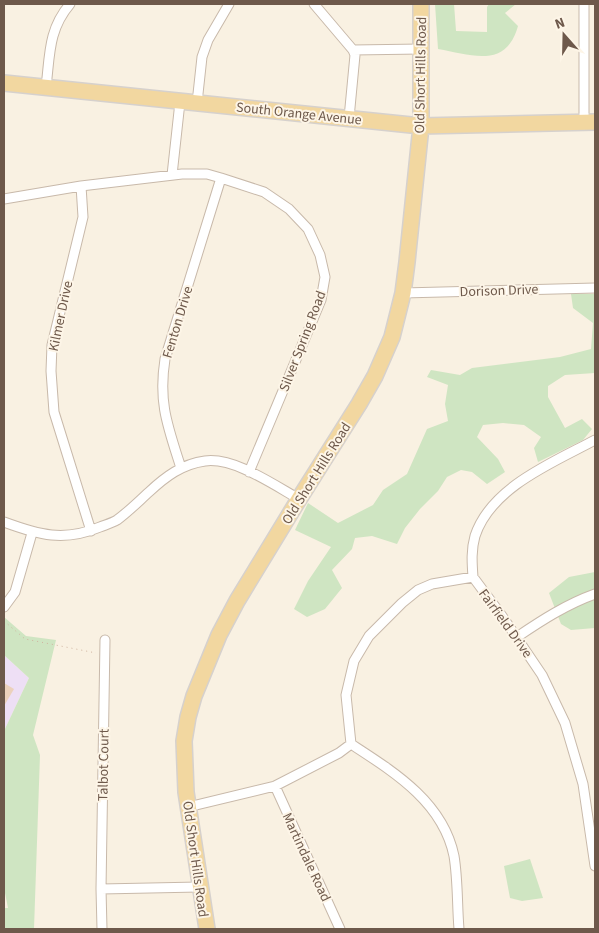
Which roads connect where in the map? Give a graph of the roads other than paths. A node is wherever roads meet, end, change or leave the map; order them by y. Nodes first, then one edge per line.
1 (70, 4) edge
2 (229, 4) edge
3 (314, 4) edge
4 (421, 4) edge
5 (584, 4) edge
6 (422, 49) junction
7 (354, 50) junction
8 (4, 83) edge
9 (46, 88) junction
10 (180, 102) junction
11 (197, 103) junction
12 (349, 118) junction
13 (590, 122) edge
14 (421, 126) junction
15 (172, 175) junction
16 (221, 178) junction
17 (81, 186) junction
18 (4, 199) edge
19 (595, 288) edge
20 (403, 293) junction
21 (595, 440) edge
22 (182, 468) junction
23 (249, 472) junction
24 (299, 499) junction
25 (4, 522) edge
26 (91, 531) junction
27 (32, 532) junction
28 (473, 577) junction
29 (595, 594) edge
30 (4, 607) edge
31 (517, 637) junction
32 (105, 640) dead end
33 (351, 744) junction
34 (275, 786) junction
35 (188, 807) junction
36 (595, 866) edge
37 (199, 887) junction
38 (101, 889) junction
39 (102, 929) edge
40 (207, 929) edge
41 (340, 929) edge
42 (459, 929) edge

1 - 9 street
2 - 11 street
3 - 7 street
4 - 6 main road, Old Short Hills Road
5 - 13 street
6 - 7 street
6 - 14 main road, Old Short Hills Road
7 - 12 street
8 - 9 main road, South Orange Avenue
9 - 10 main road, South Orange Avenue
10 - 11 main road, South Orange Avenue
10 - 15 street
11 - 12 main road, South Orange Avenue
12 - 14 main road, South Orange Avenue
13 - 14 main road, South Orange Avenue
14 - 20 main road, Old Short Hills Road
15 - 16 street, Silver Spring Road
15 - 17 street, Silver Spring Road
16 - 22 street, Fenton Drive
16 - 23 street, Silver Spring Road
17 - 18 street, Silver Spring Road
17 - 26 street, Kilmer Drive
19 - 20 street, Dorison Drive
20 - 24 main road, Old Short Hills Road
21 - 28 street
22 - 23 street
22 - 26 street
23 - 24 street
24 - 35 main road, Old Short Hills Road
25 - 27 street
26 - 27 street
27 - 30 street
28 - 31 street, Fairfield Drive
28 - 33 street, Fairfield Drive
29 - 31 street
31 - 36 street, Fairfield Drive
32 - 38 street, Talbot Court
33 - 34 street
33 - 42 street
34 - 35 street
34 - 41 street, Martindale Road
35 - 37 main road, Old Short Hills Road
37 - 38 street
37 - 40 main road, Old Short Hills Road
38 - 39 street, Talbot Court

